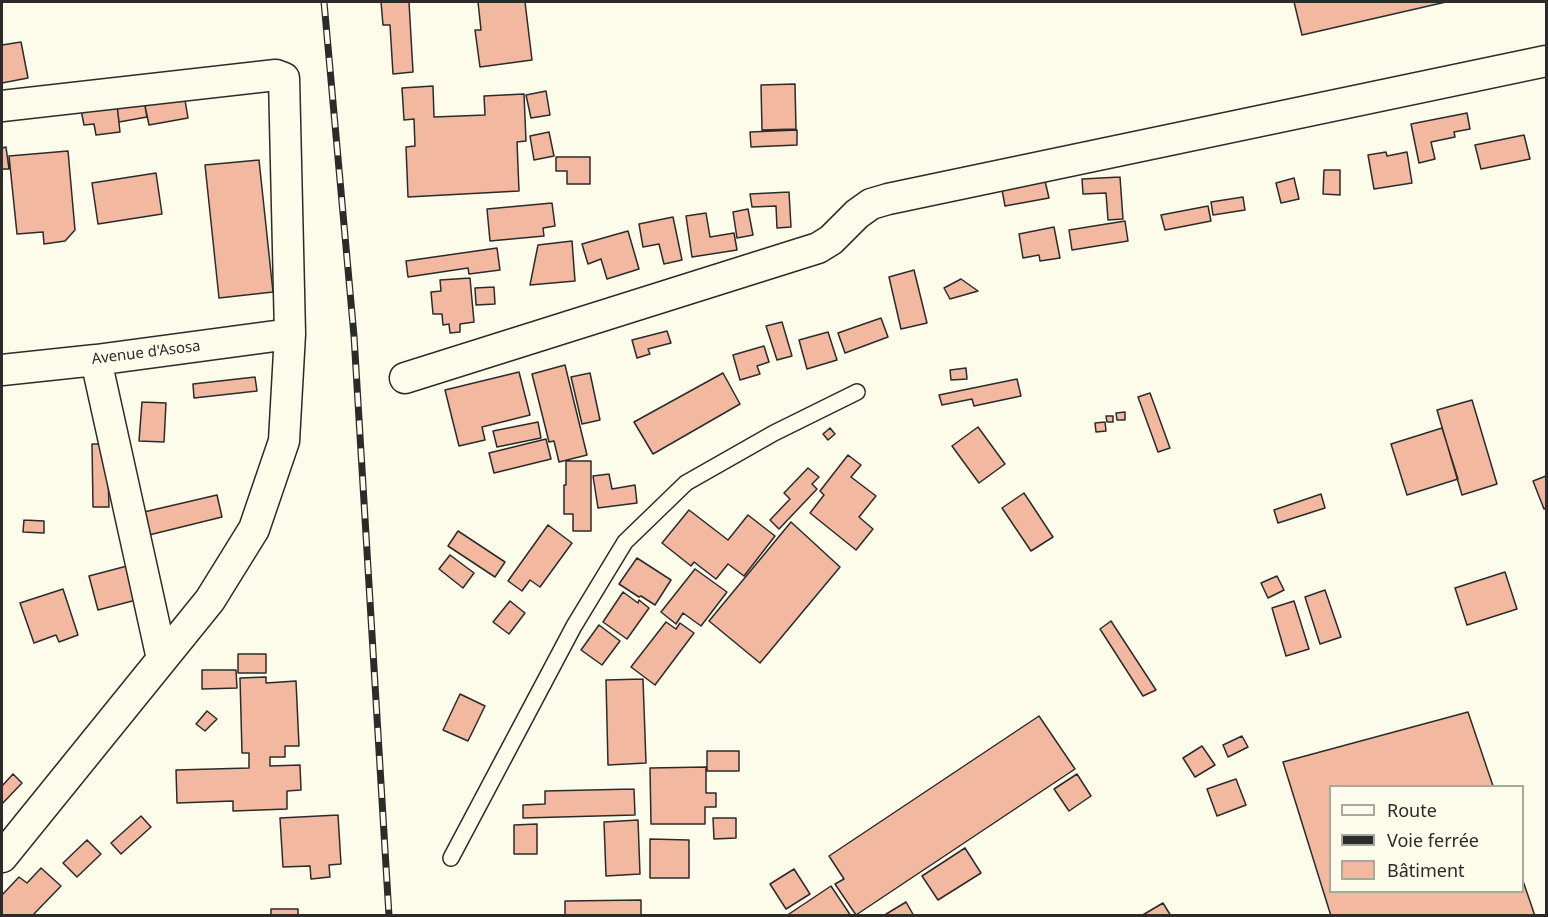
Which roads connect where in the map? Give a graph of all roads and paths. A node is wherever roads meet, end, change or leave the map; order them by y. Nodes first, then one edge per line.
1 (1546, 61) edge
2 (2, 106) edge
3 (290, 334) junction
4 (96, 360) junction
5 (2, 370) edge
6 (405, 378) dead end
7 (857, 392) dead end
8 (162, 659) junction
9 (2, 857) edge
10 (451, 858) dead end

1 - 6 street
2 - 3 street
3 - 4 street, Avenue d'Asosa
3 - 8 street
4 - 5 street, Avenue d'Asosa
4 - 8 street
7 - 10 lane
8 - 9 street

